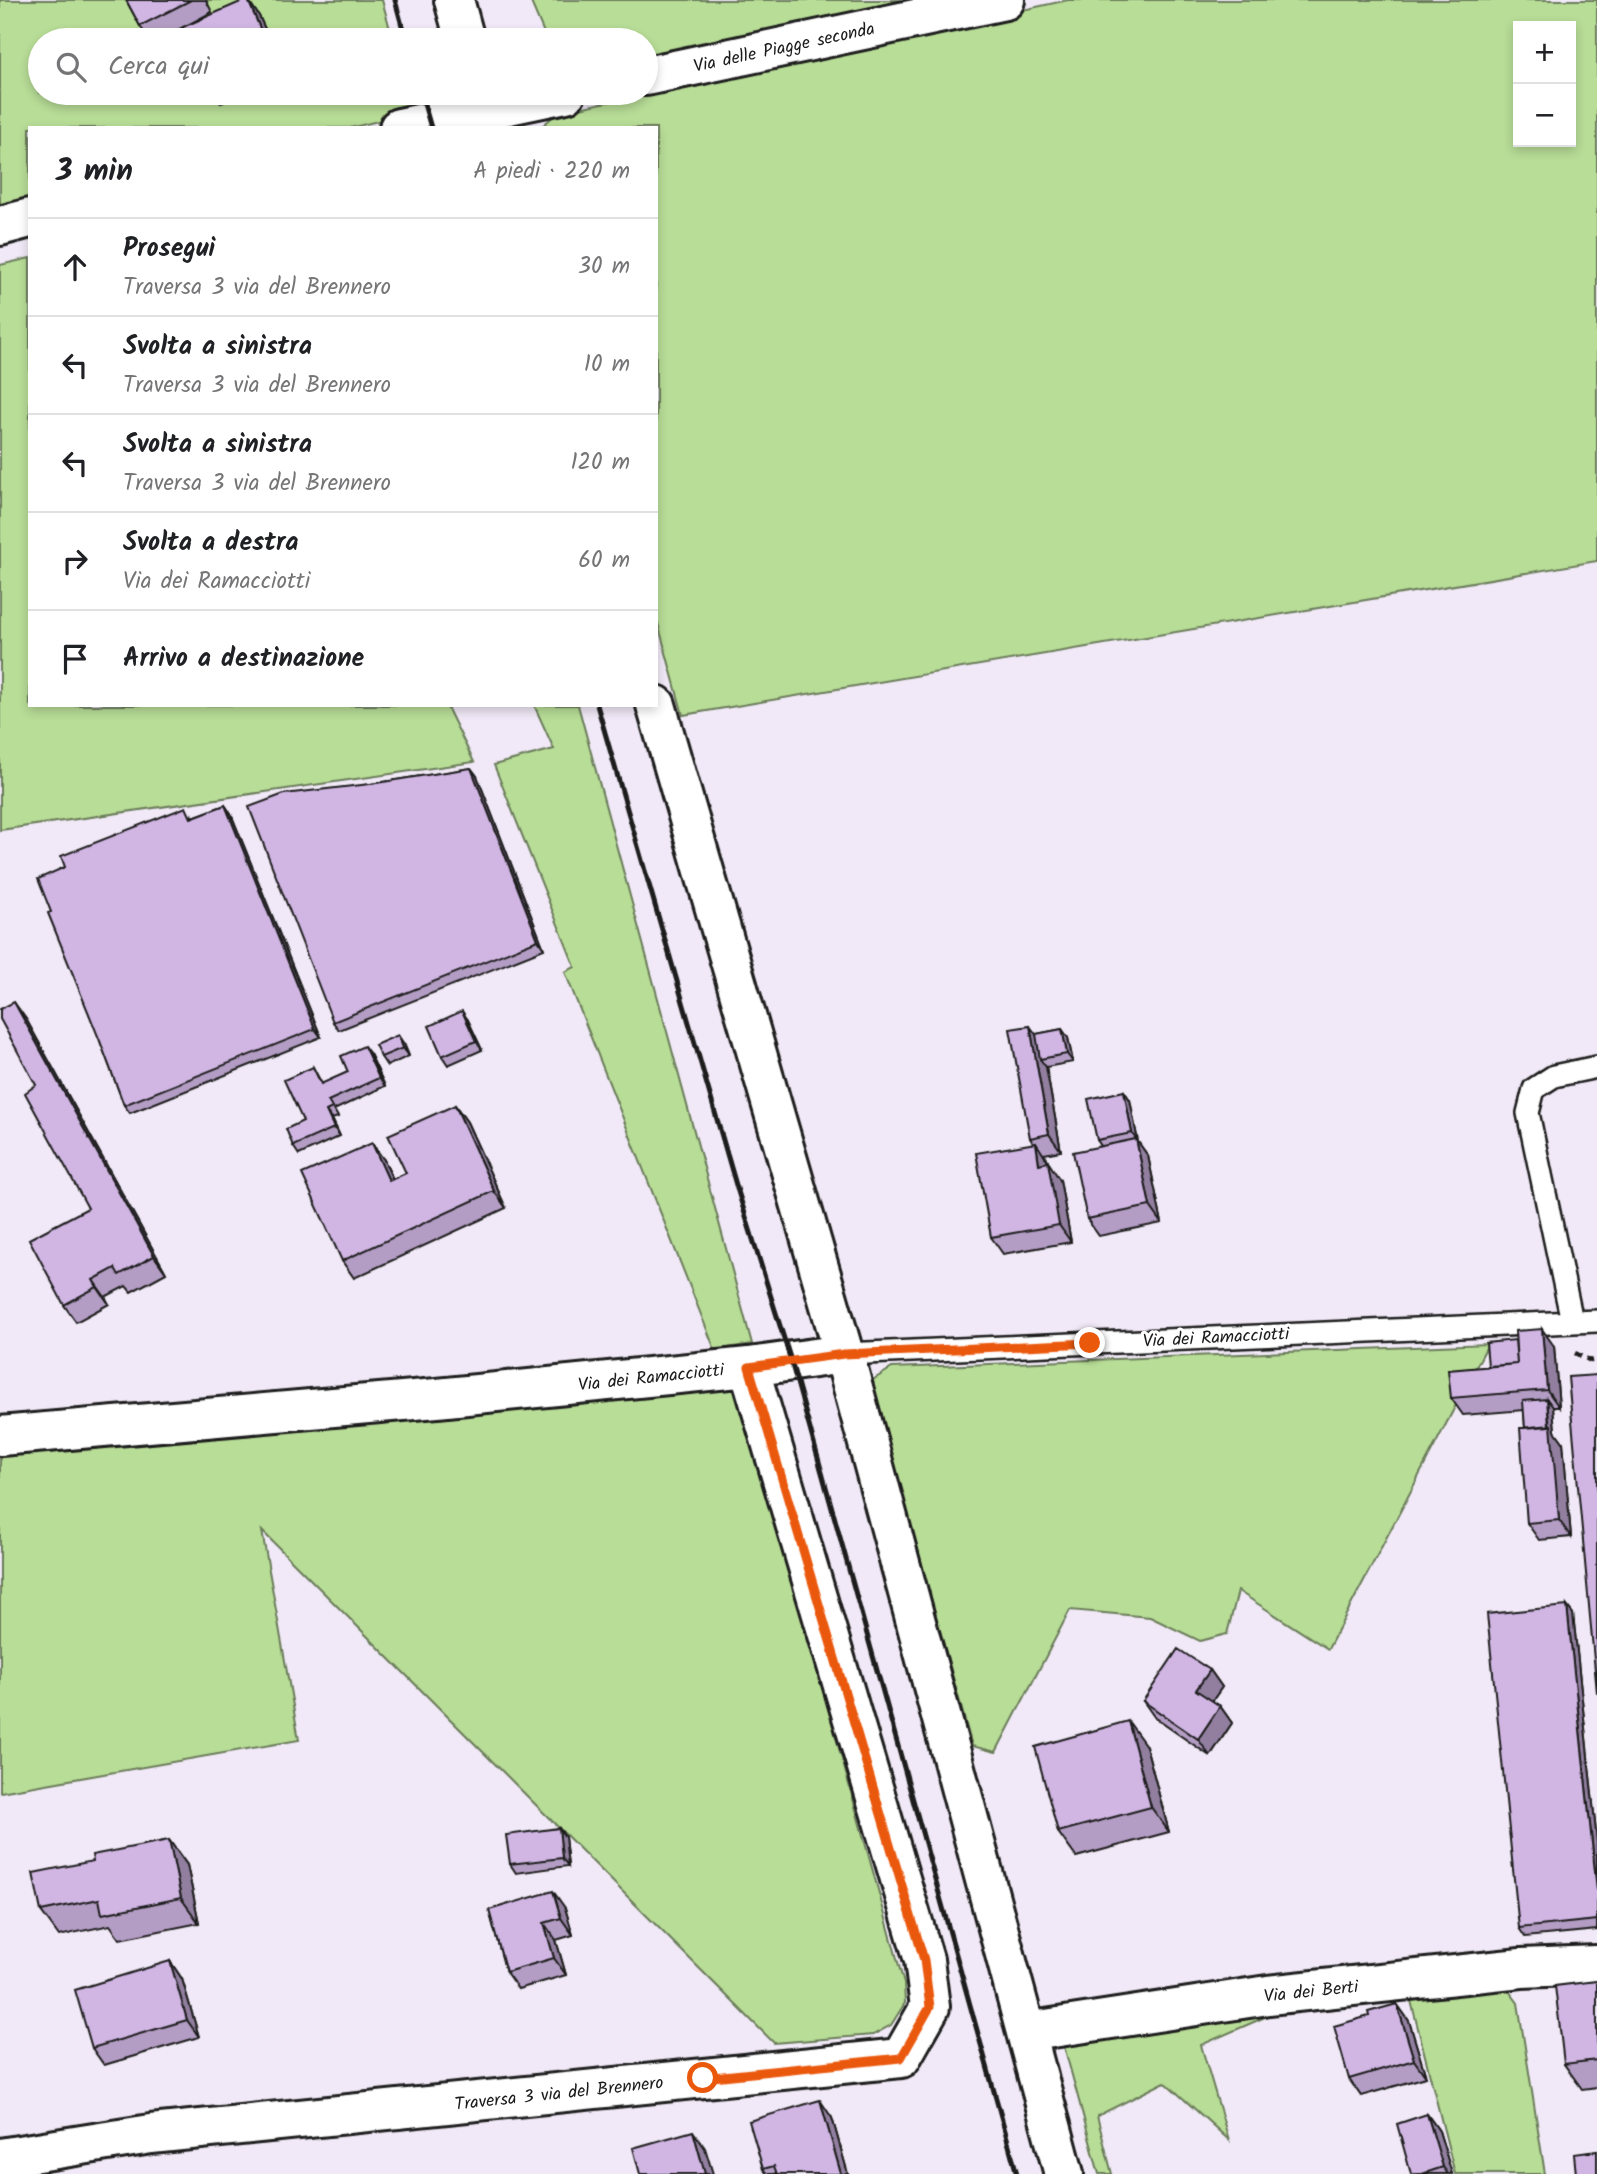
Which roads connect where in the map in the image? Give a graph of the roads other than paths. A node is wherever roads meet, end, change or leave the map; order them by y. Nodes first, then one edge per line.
1 (454, 0) edge
2 (1005, 0) edge
3 (462, 28) edge
4 (658, 73) edge
5 (508, 105) edge
6 (484, 110) edge
7 (408, 126) edge
8 (28, 219) edge
9 (0, 226) edge
10 (657, 707) edge
11 (1597, 1068) edge
12 (1572, 1321) junction
13 (1597, 1321) edge
14 (844, 1354) junction
15 (749, 1367) junction
16 (0, 1437) edge
17 (1597, 1965) edge
18 (1026, 2032) junction
19 (0, 2158) edge
20 (1064, 2174) edge

1 - 3 street
2 - 4 street, Via delle Piagge seconda
5 - 6 street
6 - 7 street
8 - 9 street
10 - 14 street
11 - 12 lane
12 - 13 lane, Via dei Ramacciotti
12 - 14 lane, Via dei Ramacciotti
14 - 15 street, Via dei Ramacciotti
14 - 18 street
15 - 16 street, Via dei Ramacciotti
15 - 19 street, Traversa 3 via del Brennero
17 - 18 street, Via dei Berti
18 - 20 street

